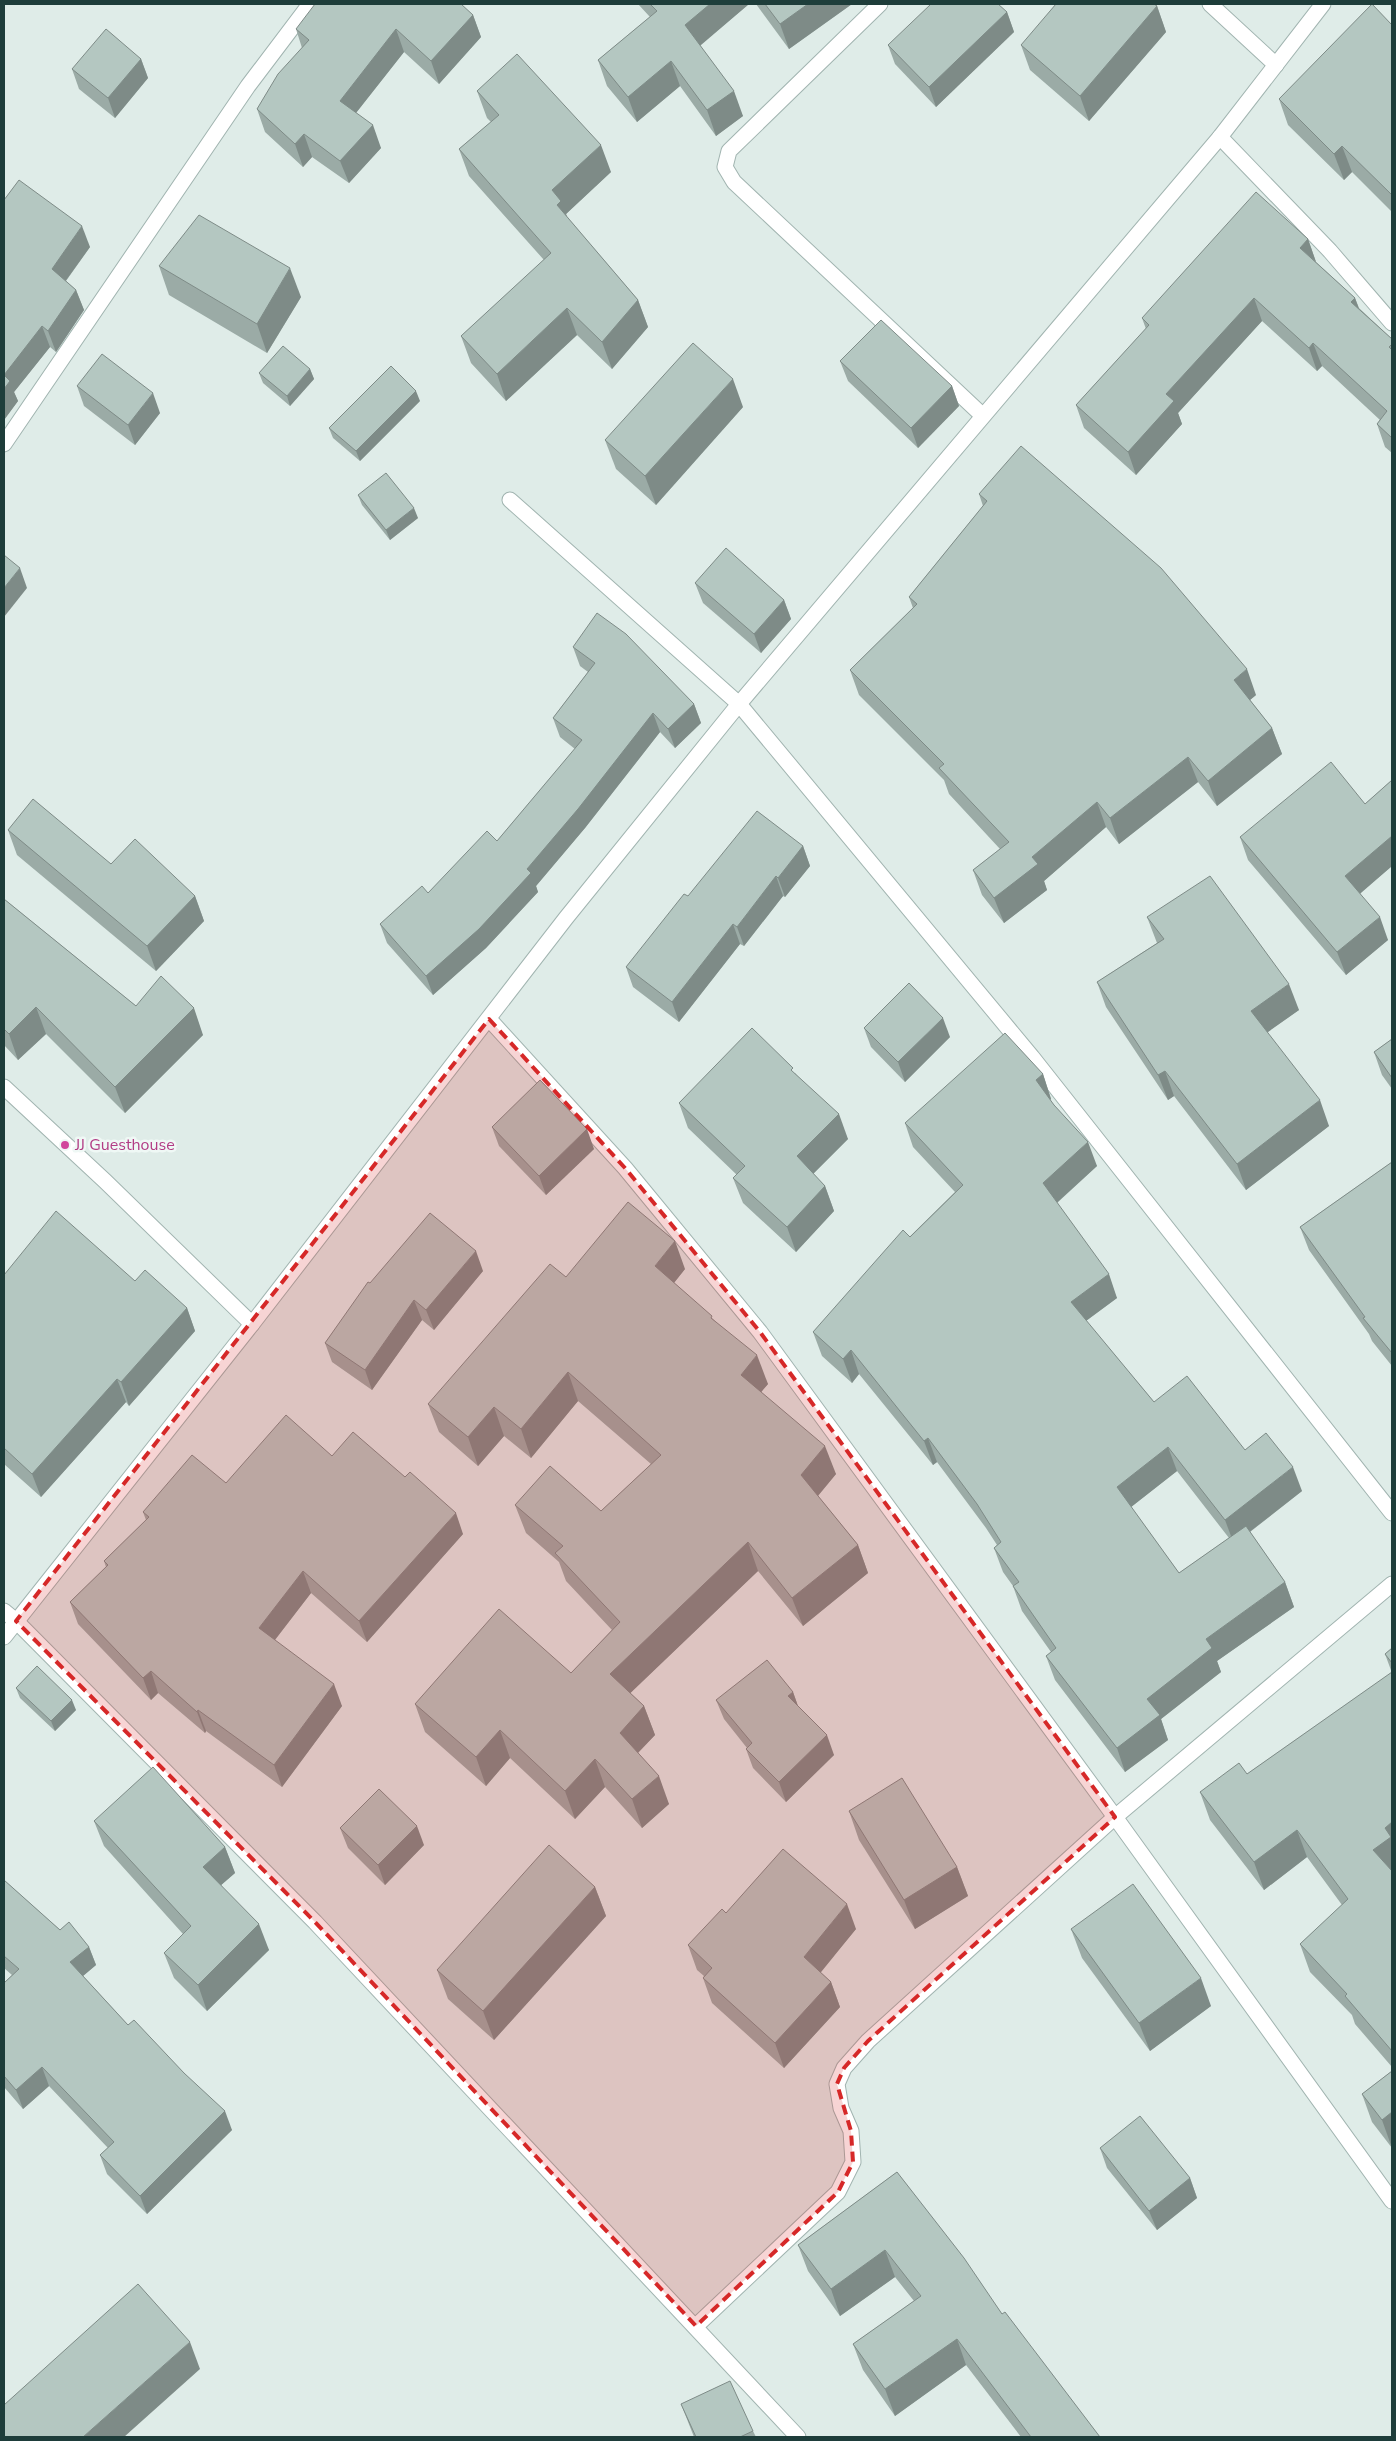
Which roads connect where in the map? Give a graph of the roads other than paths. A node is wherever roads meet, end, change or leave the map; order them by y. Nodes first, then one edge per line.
1 (310, 4) edge
2 (880, 4) edge
3 (1210, 4) edge
4 (1323, 4) edge
5 (1276, 65) junction
6 (1220, 137) junction
7 (1392, 323) edge
8 (982, 415) junction
9 (4, 444) edge
10 (510, 500) dead end
11 (738, 704) junction
12 (490, 1019) junction
13 (4, 1087) edge
14 (252, 1324) junction
15 (1392, 1513) edge
16 (1392, 1584) edge
17 (4, 1611) edge
18 (16, 1621) junction
19 (4, 1637) edge
20 (1115, 1817) junction
21 (1392, 2201) edge
22 (696, 2326) junction
23 (798, 2437) edge

1 - 9 street
2 - 8 street
3 - 5 street
4 - 5 street
5 - 6 street
6 - 7 street
6 - 8 street
8 - 11 street
10 - 11 street
11 - 12 street
11 - 15 street
12 - 14 street
12 - 20 street
13 - 14 street
14 - 18 street
16 - 20 street
17 - 18 street
18 - 19 street
18 - 22 street
20 - 21 street
20 - 22 street
22 - 23 street

